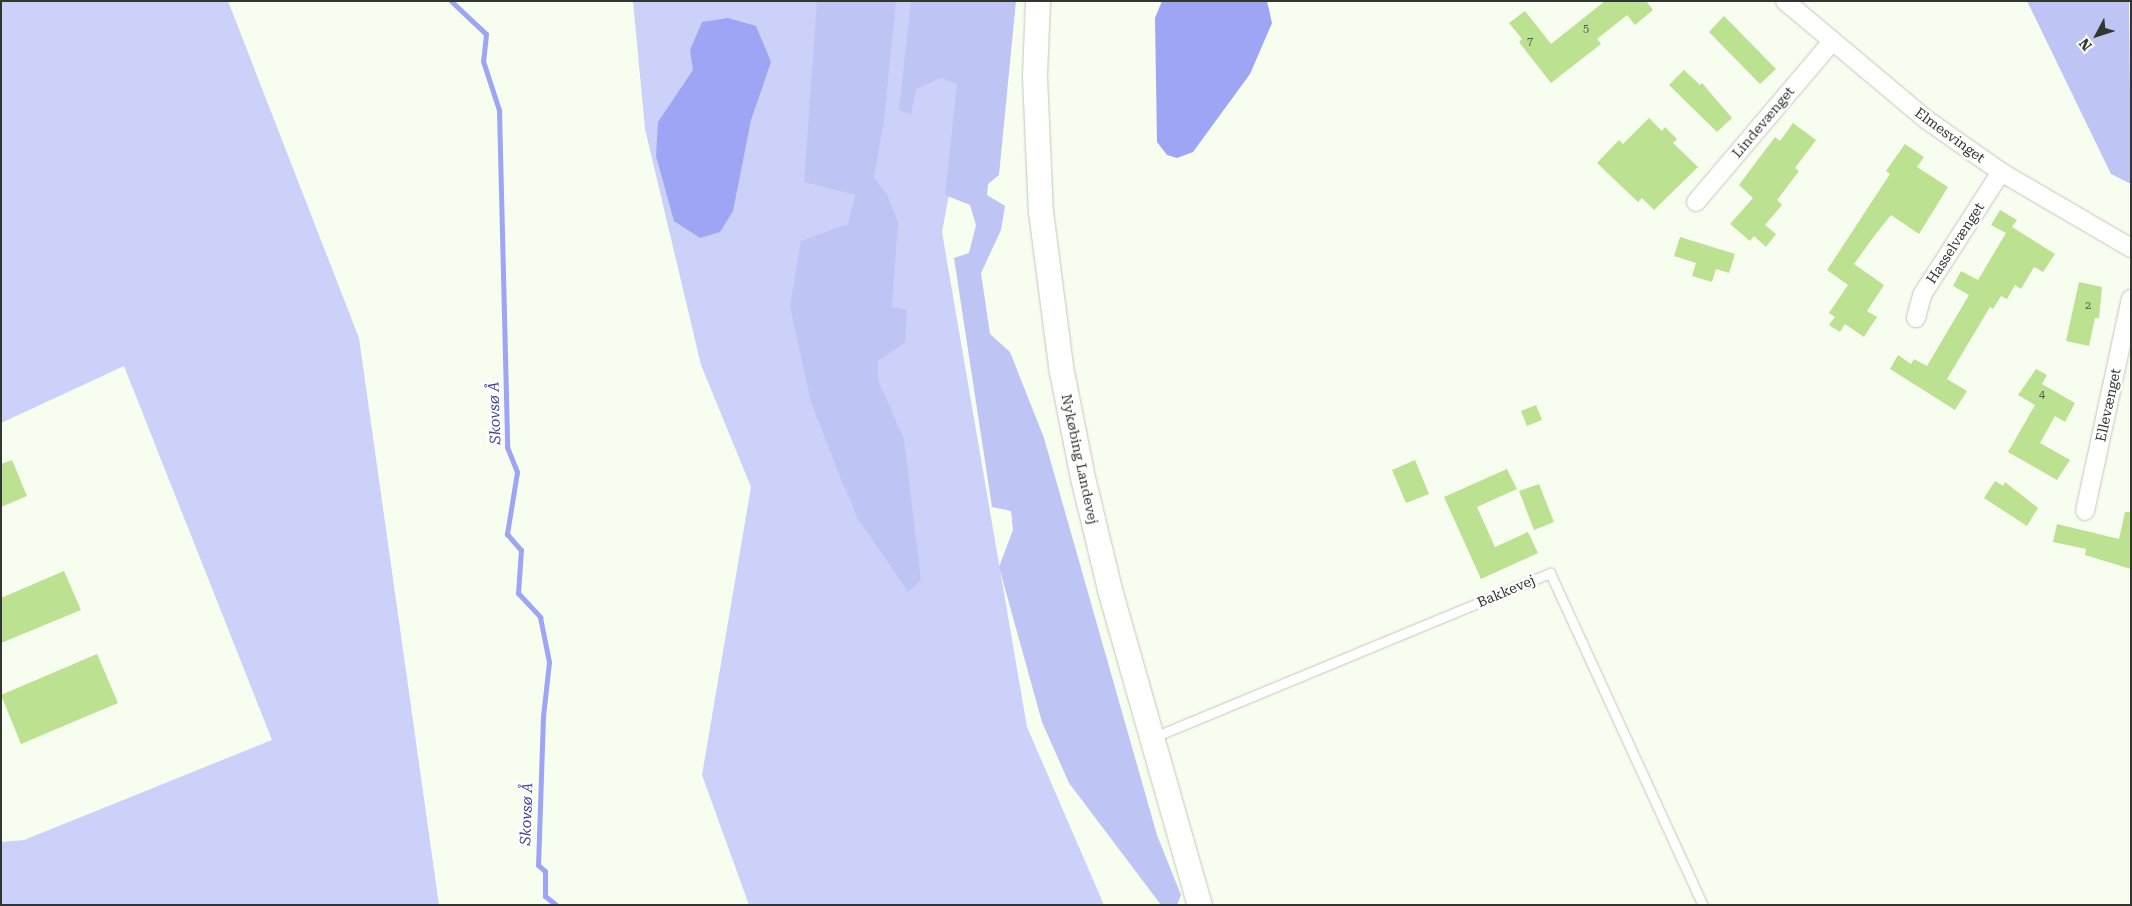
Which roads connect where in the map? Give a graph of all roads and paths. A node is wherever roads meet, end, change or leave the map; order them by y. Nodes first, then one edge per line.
1 (1038, 1) edge
2 (1784, 1) edge
3 (1831, 43) junction
4 (2001, 172) junction
5 (1696, 202) dead end
6 (2131, 248) edge
7 (2131, 299) edge
8 (1916, 318) dead end
9 (2085, 511) dead end
10 (1152, 738) junction
11 (1200, 905) edge
12 (1704, 905) edge

1 - 10 main road, Nykøbing Landevej
2 - 3 street, Elmesvinget
3 - 4 street, Elmesvinget
3 - 5 street, Lindevænget
4 - 6 street, Elmesvinget
4 - 8 street, Hasselvænget
7 - 9 street, Ellevænget
10 - 11 main road, Nykøbing Landevej
10 - 12 lane, Bakkevej

